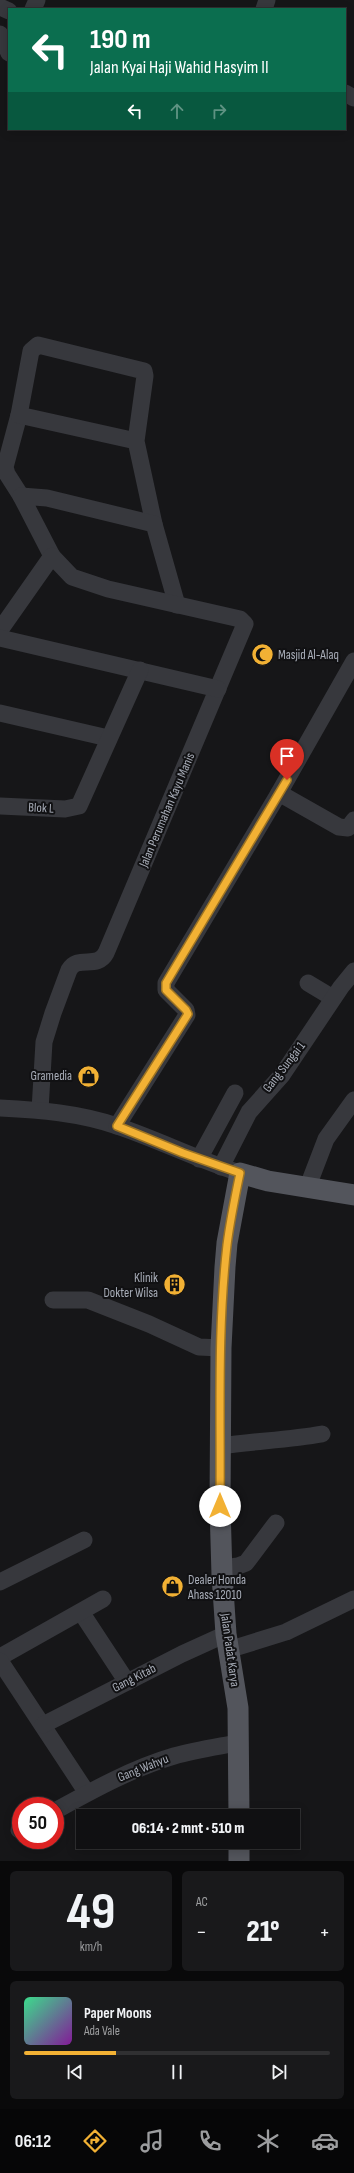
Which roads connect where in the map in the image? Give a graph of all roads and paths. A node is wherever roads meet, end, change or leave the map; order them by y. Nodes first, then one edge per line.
1 (0, 34) edge
2 (8, 51) edge
3 (19, 415) junction
4 (136, 441) junction
5 (21, 496) junction
6 (154, 524) junction
7 (52, 556) junction
8 (177, 605) junction
9 (0, 630) edge
10 (0, 638) edge
11 (354, 661) edge
12 (140, 670) junction
13 (218, 690) junction
14 (0, 713) edge
15 (108, 738) junction
16 (279, 793) junction
17 (0, 806) edge
18 (354, 820) edge
19 (354, 971) edge
20 (308, 984) dead end
21 (333, 998) junction
22 (235, 1093) dead end
23 (354, 1100) edge
24 (0, 1108) edge
25 (40, 1110) junction
26 (117, 1126) junction
27 (199, 1159) junction
28 (231, 1170) junction
29 (308, 1186) junction
30 (354, 1195) edge
31 (53, 1300) dead end
32 (221, 1348) junction
33 (322, 1434) dead end
34 (221, 1446) junction
35 (276, 1523) dead end
36 (84, 1540) dead end
37 (222, 1568) junction
38 (0, 1582) edge
39 (103, 1599) dead end
40 (354, 1599) edge
41 (81, 1612) junction
42 (227, 1642) junction
43 (0, 1657) edge
44 (0, 1661) edge
45 (127, 1682) junction
46 (43, 1724) junction
47 (237, 1743) junction
48 (87, 1794) junction
49 (64, 1806) edge
50 (240, 1809) edge

1 - 2 street
3 - 4 street
3 - 4 street, Jalan Perumahan Kayu Manis
3 - 5 street, Jalan Perumahan Kayu Manis
4 - 6 street
5 - 6 street
5 - 7 street, Jalan Perumahan Kayu Manis
6 - 8 street
7 - 8 street, Jalan Perumahan Kayu Manis
7 - 9 street
8 - 13 street, Jalan Perumahan Kayu Manis
10 - 12 street
11 - 16 street
12 - 13 street
12 - 15 street
13 - 25 street, Jalan Perumahan Kayu Manis
14 - 15 street
15 - 17 street, Blok L
16 - 18 street
16 - 26 street
19 - 21 street, Gang Sungai 1
20 - 21 street
21 - 28 street, Gang Sungai 1
22 - 27 street
23 - 29 street
24 - 25 street
25 - 26 street
26 - 27 street
27 - 28 street
28 - 29 main road
28 - 32 main road, Jalan Padat Karya
29 - 30 main road
31 - 32 street
32 - 34 main road, Jalan Padat Karya
33 - 34 street
34 - 37 main road, Jalan Padat Karya
35 - 37 street
36 - 38 street
37 - 42 main road, Jalan Padat Karya
39 - 41 street
40 - 42 street, Gang Kitab
41 - 43 street
41 - 45 street
42 - 45 street, Gang Kitab
42 - 47 main road, Jalan Padat Karya
44 - 46 street
45 - 46 street, Gang Kitab
46 - 48 street
47 - 48 street, Gang Wahyu
47 - 50 main road, Jalan Padat Karya
48 - 49 street, Gang Wahyu

